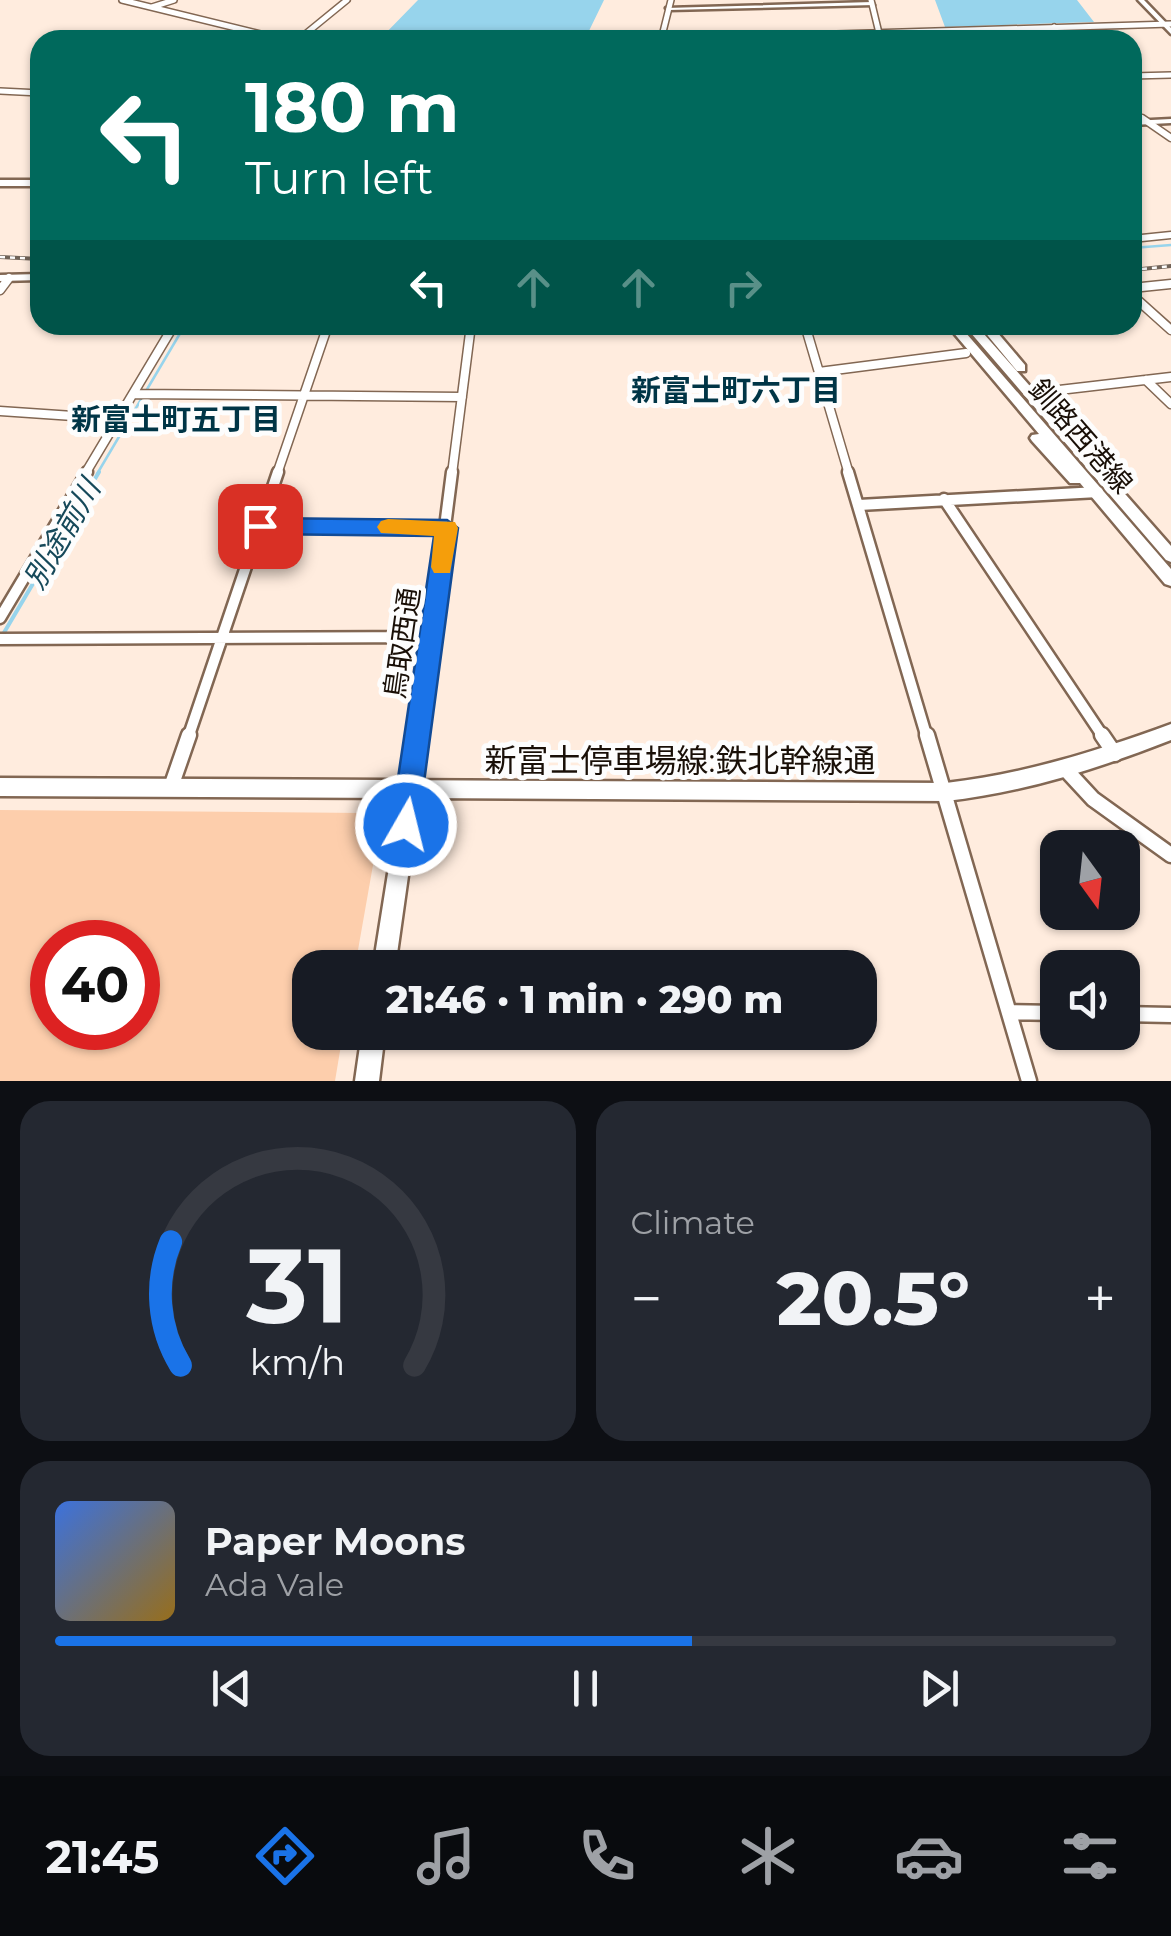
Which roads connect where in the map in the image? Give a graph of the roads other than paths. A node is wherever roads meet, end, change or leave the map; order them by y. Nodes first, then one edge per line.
1 (122, 0) edge
2 (174, 0) edge
3 (346, 0) edge
4 (1130, 0) edge
5 (1141, 0) edge
6 (872, 2) edge
7 (670, 4) edge
8 (152, 7) junction
9 (1168, 24) edge
10 (1054, 27) junction
11 (244, 30) edge
12 (310, 30) edge
13 (664, 30) edge
14 (878, 30) edge
15 (976, 30) edge
16 (1056, 30) edge
17 (1171, 32) edge
18 (1171, 75) edge
19 (1142, 76) edge
20 (0, 90) edge
21 (30, 92) edge
22 (1171, 119) edge
23 (1142, 120) edge
24 (1142, 122) edge
25 (1171, 138) edge
26 (0, 183) edge
27 (30, 183) edge
28 (1171, 235) edge
29 (1142, 238) edge
30 (30, 277) edge
31 (5, 278) edge
32 (1171, 284) edge
33 (1142, 289) edge
34 (0, 290) edge
35 (1142, 301) edge
36 (1171, 330) edge
37 (168, 335) edge
38 (325, 335) edge
39 (470, 335) edge
40 (808, 335) edge
41 (950, 335) edge
42 (961, 335) edge
43 (979, 335) edge
44 (993, 335) edge
45 (966, 353) junction
46 (820, 372) junction
47 (1171, 377) edge
48 (1146, 380) junction
49 (1042, 392) junction
50 (132, 394) junction
51 (304, 396) junction
52 (462, 397) junction
53 (1171, 404) edge
54 (0, 412) edge
55 (117, 419) junction
56 (1116, 491) junction
57 (1093, 493) junction
58 (944, 499) junction
59 (860, 506) junction
60 (260, 526) junction
61 (447, 528) junction
62 (1149, 530) junction
63 (1171, 556) edge
64 (1171, 580) edge
65 (0, 618) edge
66 (434, 637) junction
67 (222, 638) junction
68 (0, 639) edge
69 (1171, 732) edge
70 (1115, 754) junction
71 (1068, 772) junction
72 (0, 787) edge
73 (171, 787) junction
74 (412, 788) junction
75 (946, 792) junction
76 (1171, 854) edge
77 (387, 950) edge
78 (1008, 1012) junction
79 (1040, 1013) edge
80 (1140, 1014) edge
81 (1171, 1015) edge
82 (371, 1050) edge
83 (367, 1081) edge
84 (1029, 1081) edge

1 - 8 street
2 - 8 street
3 - 12 street
4 - 5 main road
5 - 9 main road
6 - 7 main road
6 - 14 street
7 - 13 street
8 - 11 street
9 - 10 street
9 - 17 main road
10 - 15 street
10 - 16 street
18 - 19 street
20 - 21 street
22 - 23 main road
24 - 25 street
26 - 27 main road
28 - 29 street
30 - 31 main road
31 - 34 street
32 - 33 street
35 - 36 street
37 - 50 street
38 - 51 street
39 - 52 street, 鳥取西通
40 - 46 street
41 - 45 main road
42 - 57 main road, 釧路西港線
43 - 56 main road, 釧路西港線
44 - 49 main road
45 - 46 street
45 - 57 main road
46 - 59 street
47 - 48 street
48 - 49 street
48 - 53 street
49 - 62 main road
50 - 51 street
50 - 55 street
51 - 52 street
51 - 60 street
52 - 61 street, 鳥取西通
54 - 55 street
55 - 65 street
56 - 57 street
56 - 62 main road, 釧路西港線
57 - 58 street
57 - 64 main road, 釧路西港線
58 - 59 street
58 - 70 street
59 - 75 street
60 - 61 street
60 - 67 street
61 - 66 street, 鳥取西通
62 - 63 main road, 釧路西港線
66 - 67 street
66 - 74 street, 鳥取西通
67 - 68 street
67 - 73 street
69 - 70 main road, 新富士停車場線:鉄北幹線通
70 - 71 main road, 新富士停車場線:鉄北幹線通
71 - 75 main road, 新富士停車場線:鉄北幹線通
71 - 76 street
72 - 73 main road, 新富士停車場線:鉄北幹線通
73 - 74 main road, 新富士停車場線:鉄北幹線通
74 - 75 main road, 新富士停車場線:鉄北幹線通
74 - 77 main road, 鳥取西通
75 - 78 street
78 - 79 street
78 - 84 street
80 - 81 street
82 - 83 main road

